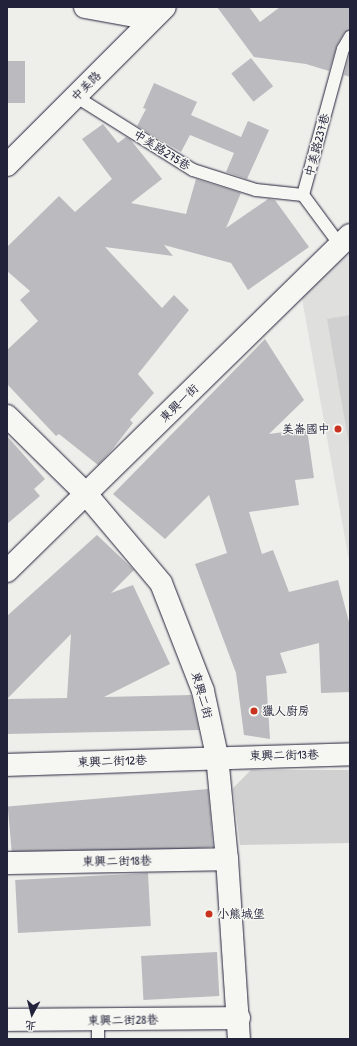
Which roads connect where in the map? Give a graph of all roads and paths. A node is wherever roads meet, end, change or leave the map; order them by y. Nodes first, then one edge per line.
1 (85, 7) edge
2 (158, 13) edge
3 (350, 37) edge
4 (75, 96) junction
5 (7, 165) edge
6 (303, 195) junction
7 (345, 240) edge
8 (7, 416) edge
9 (86, 494) junction
10 (7, 571) edge
11 (350, 754) edge
12 (217, 756) junction
13 (7, 765) edge
14 (227, 859) junction
15 (7, 863) edge
16 (7, 1020) edge
17 (239, 1029) edge
18 (98, 1030) edge

1 - 2 street
2 - 4 street, 中美路
3 - 6 lane, 中美路237巷
4 - 5 street, 中美路
4 - 6 lane, 中美路275巷
6 - 7 lane
7 - 9 street, 東興一街
8 - 9 street, 東興二街
9 - 10 street, 東興一街
9 - 12 street, 東興二街
11 - 12 street, 東興二街13巷
12 - 13 street, 東興二街12巷
12 - 14 street, 東興二街
14 - 15 street, 東興二街18巷
14 - 17 street, 東興二街
16 - 18 street, 東興二街28巷
17 - 18 street, 東興二街28巷

